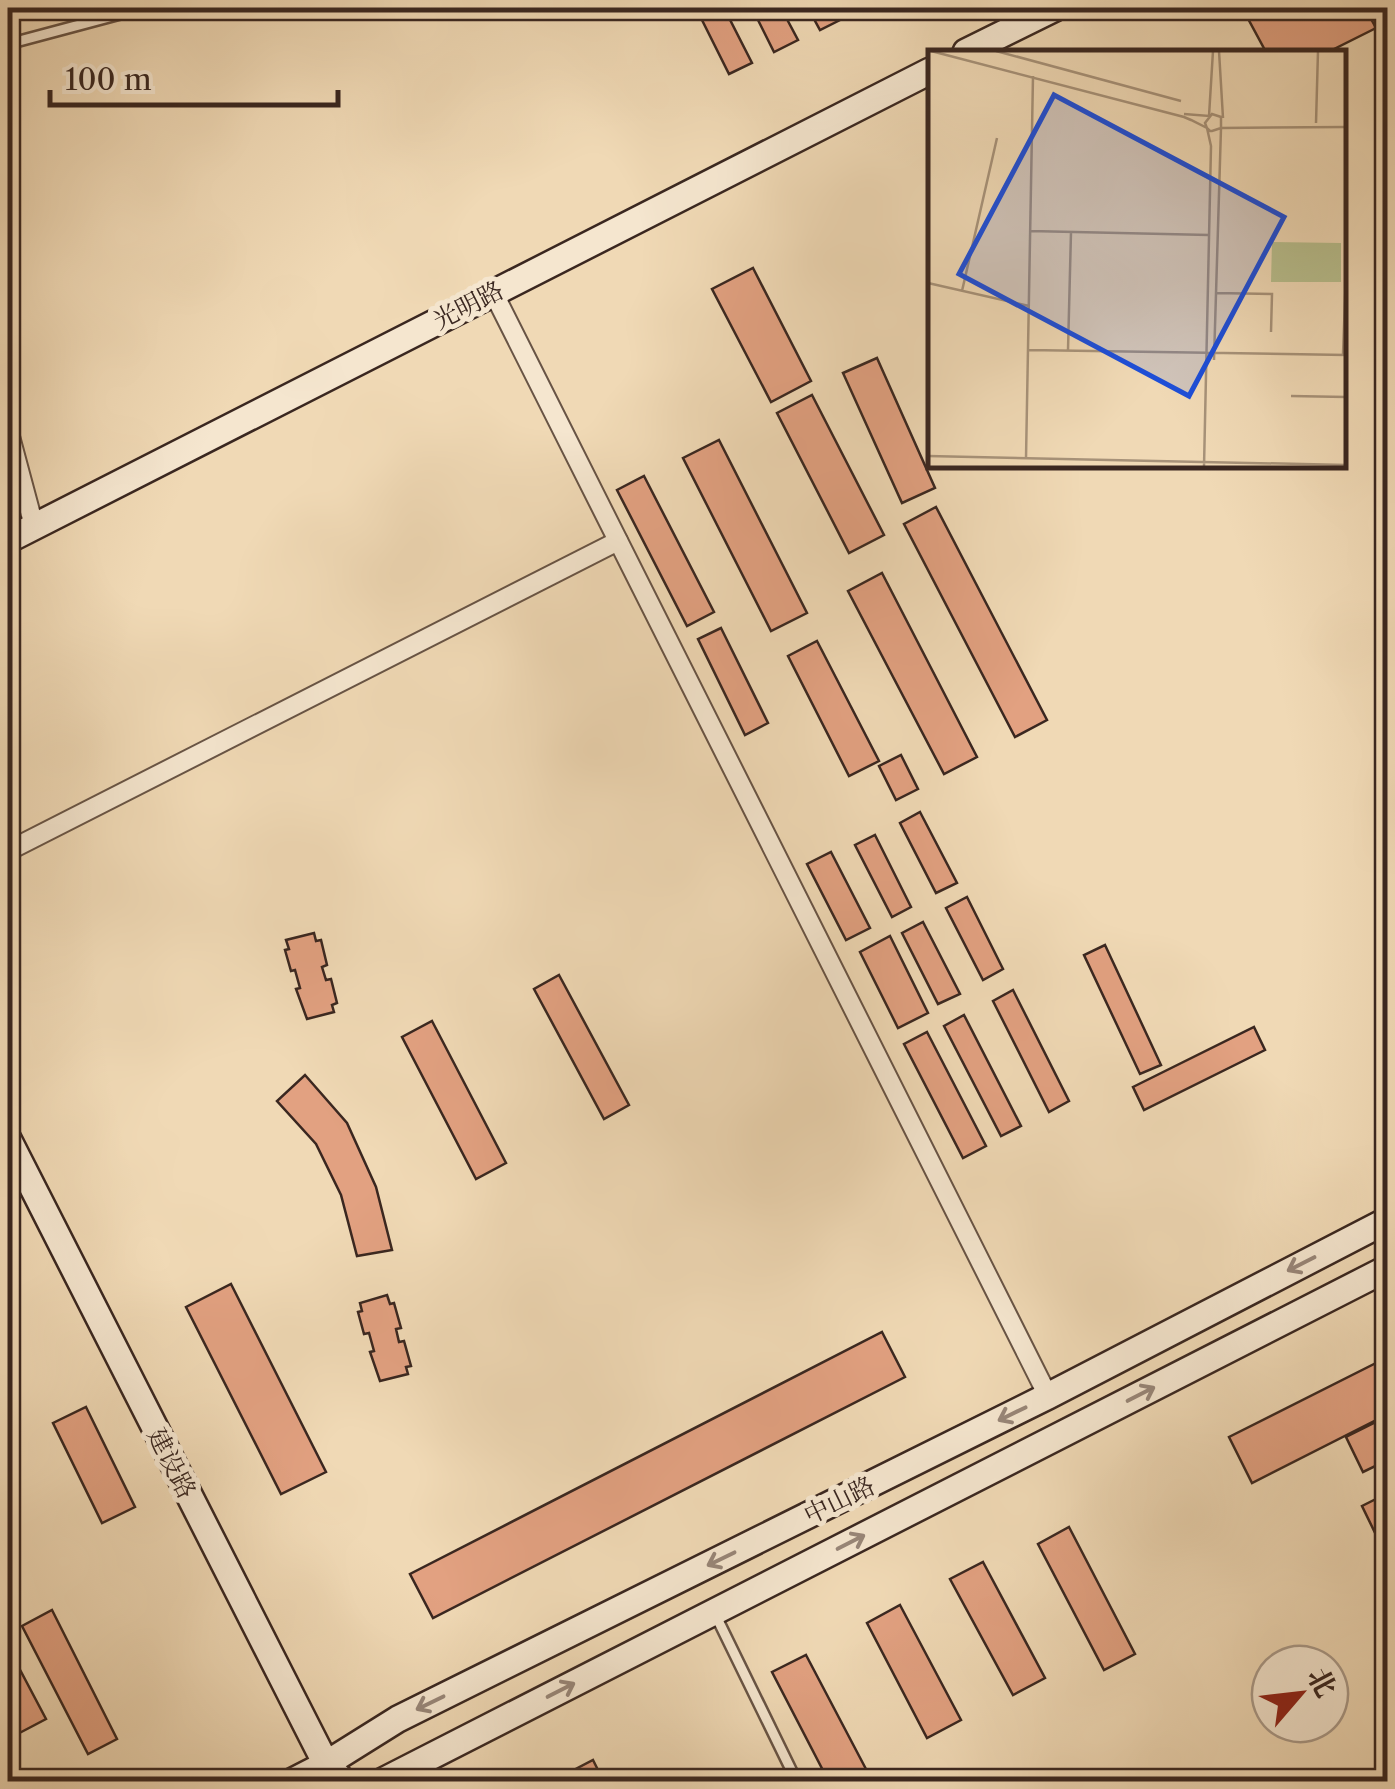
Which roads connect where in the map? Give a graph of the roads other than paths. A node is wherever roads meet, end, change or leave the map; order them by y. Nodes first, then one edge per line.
1 (142, 8) edge
2 (1055, 8) edge
3 (8, 44) edge
4 (970, 50) edge
5 (928, 72) edge
6 (493, 292) junction
7 (8, 429) edge
8 (34, 526) junction
9 (8, 540) edge
10 (618, 541) junction
11 (8, 851) edge
12 (8, 1139) edge
13 (1388, 1220) edge
14 (1388, 1268) edge
15 (1048, 1396) junction
16 (714, 1612) junction
17 (335, 1773) edge
18 (292, 1782) edge
19 (381, 1782) edge
20 (797, 1782) edge

1 - 3 lane
2 - 4 main road
5 - 6 main road, 光明路
6 - 8 main road, 光明路
6 - 10 street
7 - 8 street
8 - 9 main road, 光明路
10 - 11 street
10 - 15 street
12 - 17 main road, 建设路
13 -> 15 main road, 中山路
16 -> 14 main road, 中山路
15 -> 17 main road, 中山路
19 -> 16 main road, 中山路
16 - 20 lane
17 - 18 main road, 中山路

